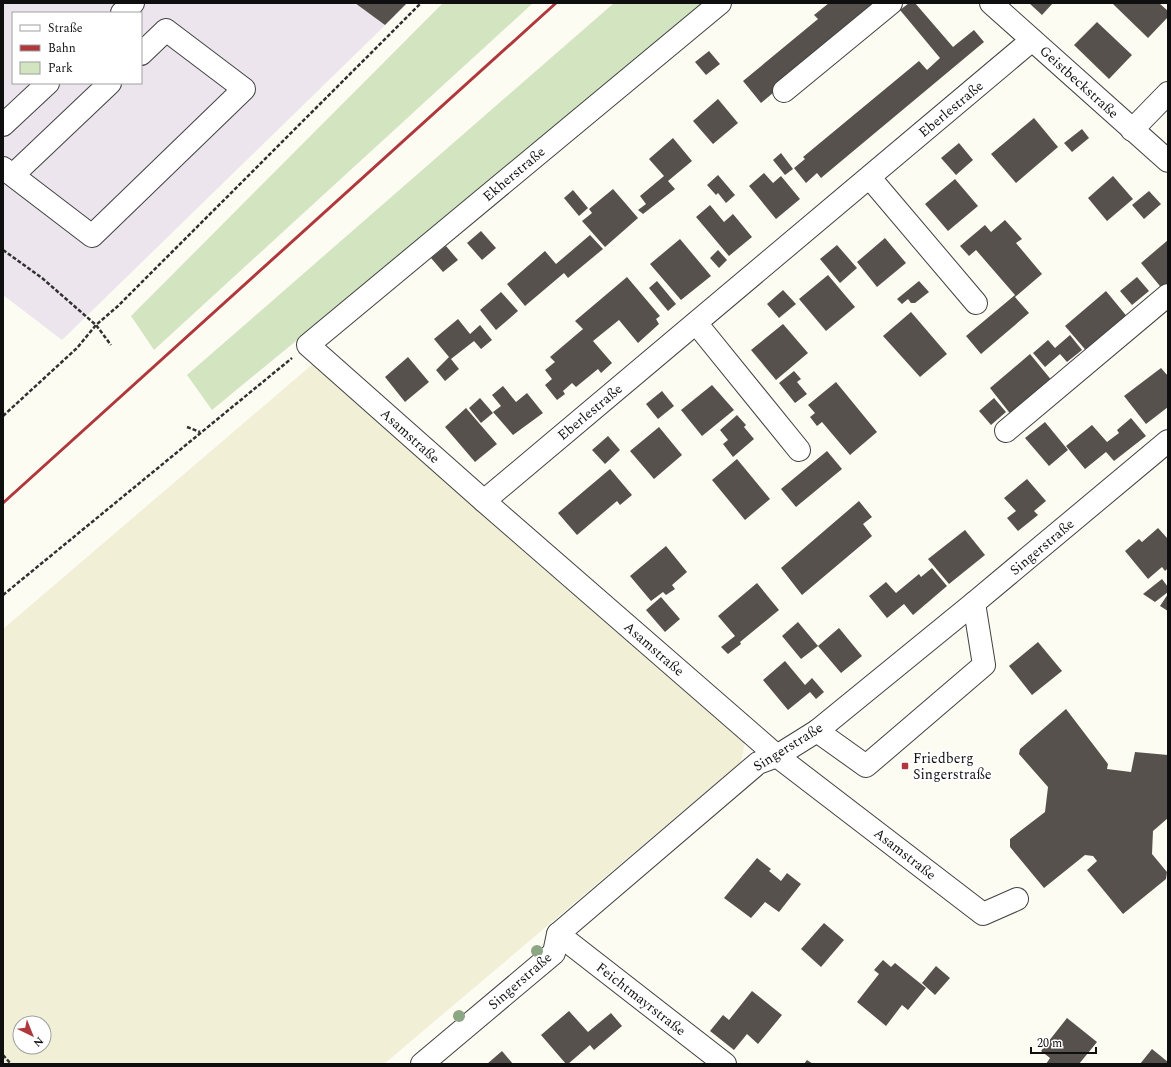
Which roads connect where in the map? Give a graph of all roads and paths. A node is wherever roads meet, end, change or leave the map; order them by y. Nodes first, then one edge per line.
1 (133, 3) edge
2 (421, 3) edge
3 (720, 3) edge
4 (891, 3) edge
5 (991, 3) edge
6 (123, 12) edge
7 (1032, 40) junction
8 (142, 53) edge
9 (47, 84) edge
10 (109, 84) edge
11 (784, 91) dead end
12 (1168, 93) edge
13 (3, 125) edge
14 (1132, 130) junction
15 (1168, 161) edge
16 (8, 172) edge
17 (870, 178) junction
18 (3, 250) edge
19 (1168, 295) edge
20 (976, 303) dead end
21 (696, 323) junction
22 (96, 325) junction
23 (111, 345) dead end
24 (308, 345) junction
25 (3, 416) edge
26 (187, 426) dead end
27 (201, 432) junction
28 (1006, 432) dead end
29 (1168, 441) edge
30 (799, 450) dead end
31 (484, 501) junction
32 (3, 595) edge
33 (974, 603) junction
34 (817, 731) junction
35 (777, 756) junction
36 (1017, 899) dead end
37 (558, 934) junction
38 (3, 1055) edge
39 (11, 1064) edge
40 (422, 1064) edge
41 (725, 1064) edge

1 - 6 street
2 - 22 path
3 - 24 street, Ekherstraße
4 - 11 street
5 - 7 street, Geistbeckstraße
7 - 14 street, Geistbeckstraße
7 - 17 street, Eberlestraße
8 - 16 street
9 - 13 street
10 - 16 street
12 - 14 street
14 - 15 street, Geistbeckstraße
17 - 20 street
17 - 21 street, Eberlestraße
18 - 22 path
19 - 28 street
21 - 30 street
21 - 31 street, Eberlestraße
22 - 23 path
22 - 25 path
24 - 27 path
24 - 31 street, Asamstraße
26 - 27 path
27 - 32 path
29 - 33 street, Singerstraße
31 - 35 street, Asamstraße
33 - 34 street, Singerstraße
33 - 34 street
34 - 35 street, Singerstraße
35 - 36 street, Asamstraße
35 - 37 street, Singerstraße
37 - 40 street, Singerstraße
37 - 41 street, Feichtmayrstraße
38 - 39 path

